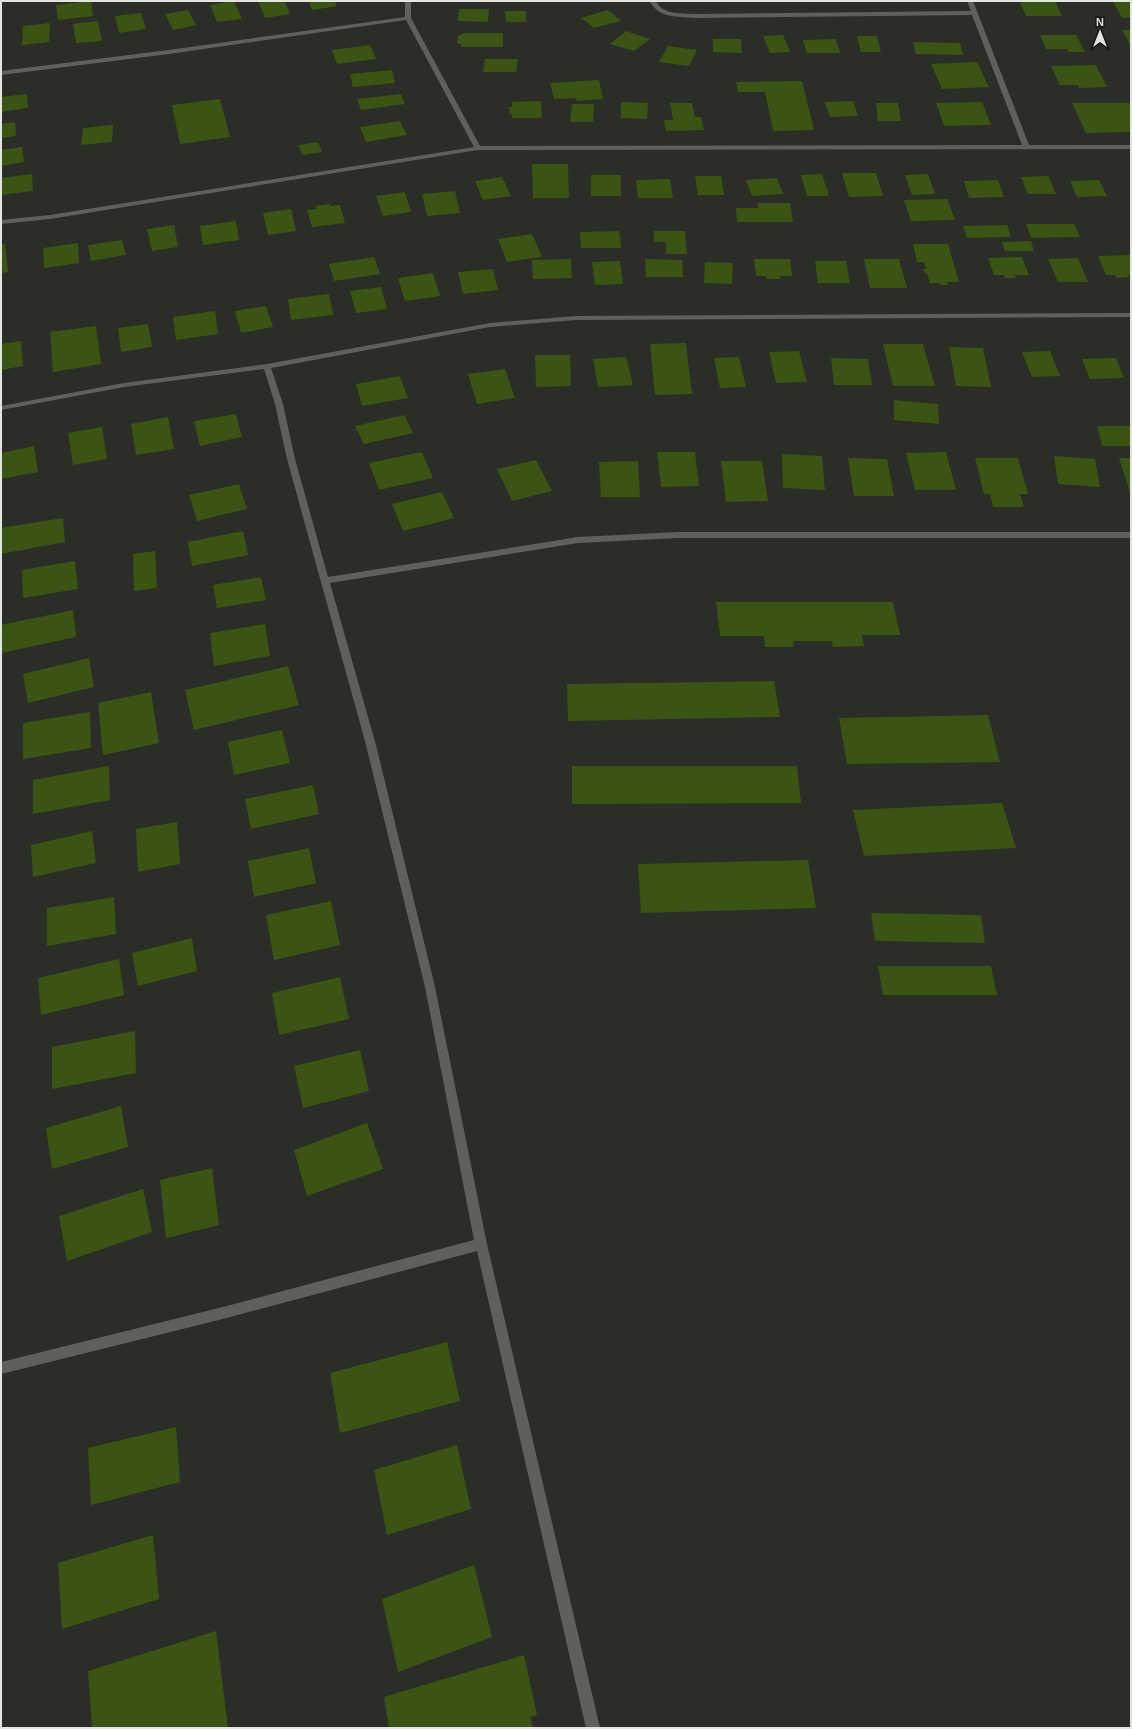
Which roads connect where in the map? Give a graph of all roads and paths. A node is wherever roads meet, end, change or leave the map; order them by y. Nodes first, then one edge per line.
1 (408, 1) edge
2 (653, 1) edge
3 (970, 1) edge
4 (975, 13) junction
5 (408, 18) junction
6 (1, 73) edge
7 (1026, 147) junction
8 (478, 148) junction
9 (1131, 148) edge
10 (1, 222) edge
11 (1131, 315) edge
12 (267, 366) junction
13 (1, 408) edge
14 (1131, 535) edge
15 (325, 581) junction
16 (481, 1244) junction
17 (1, 1368) edge
18 (593, 1728) edge

1 - 5 street
2 - 4 street
3 - 4 street
4 - 7 street
5 - 6 street
5 - 8 street
7 - 8 street
7 - 9 street
8 - 10 street
11 - 12 street
12 - 13 street
12 - 15 street
14 - 15 street
15 - 16 street
16 - 17 street
16 - 18 street

